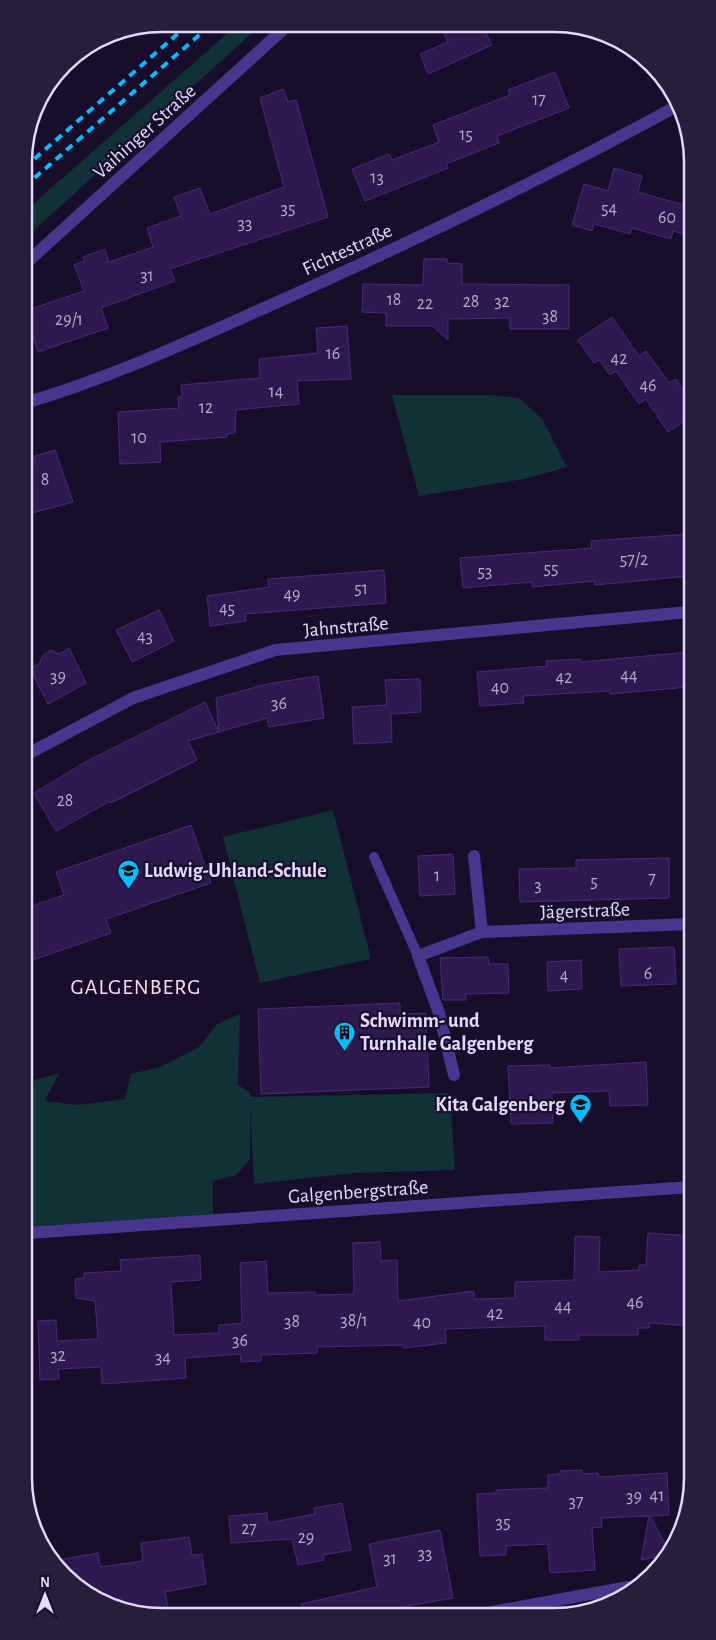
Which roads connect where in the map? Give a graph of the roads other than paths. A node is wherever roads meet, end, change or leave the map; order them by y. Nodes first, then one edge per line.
1 (278, 33) edge
2 (672, 109) edge
3 (33, 257) edge
4 (33, 402) edge
5 (684, 612) edge
6 (33, 752) edge
7 (474, 856) dead end
8 (374, 858) dead end
9 (683, 924) edge
10 (482, 932) junction
11 (418, 956) junction
12 (454, 1075) dead end
13 (683, 1188) edge
14 (32, 1233) edge
15 (619, 1590) edge
16 (515, 1608) edge

1 - 3 street, Vaihinger Straße
2 - 4 street, Fichtestraße
5 - 6 street, Jahnstraße
7 - 10 street
8 - 11 lane
9 - 10 street, Jägerstraße
10 - 11 street, Jägerstraße
11 - 12 street
13 - 14 street, Galgenbergstraße
15 - 16 street

